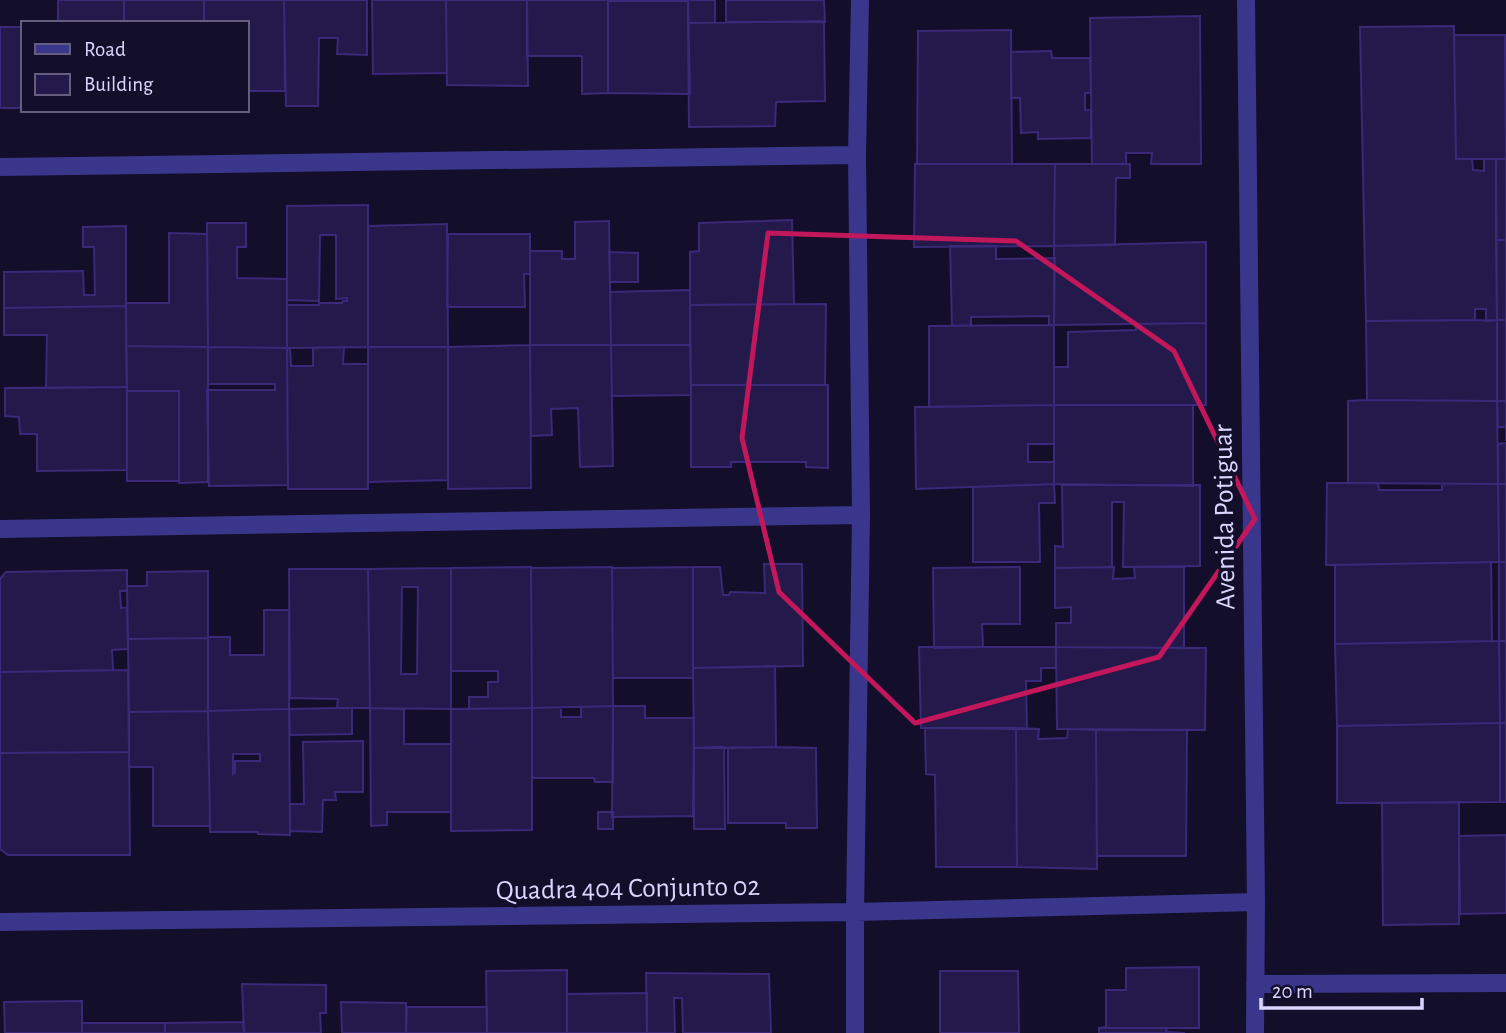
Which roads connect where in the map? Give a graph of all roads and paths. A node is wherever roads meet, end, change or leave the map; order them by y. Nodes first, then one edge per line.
1 (860, 0) edge
2 (1246, 0) edge
3 (857, 155) junction
4 (0, 167) edge
5 (861, 515) junction
6 (0, 529) edge
7 (1256, 902) junction
8 (855, 912) junction
9 (0, 922) edge
10 (1506, 983) edge
11 (1255, 984) junction
12 (855, 1033) edge
13 (1255, 1033) edge

1 - 3 street
2 - 7 street, Avenida Potiguar
3 - 4 street
3 - 5 street
5 - 6 street
5 - 8 street
7 - 8 street, Quadra 404 Conjunto 02
7 - 11 street, Avenida Potiguar
8 - 9 street, Quadra 404 Conjunto 02
8 - 12 street
10 - 11 street
11 - 13 street, Avenida Potiguar

